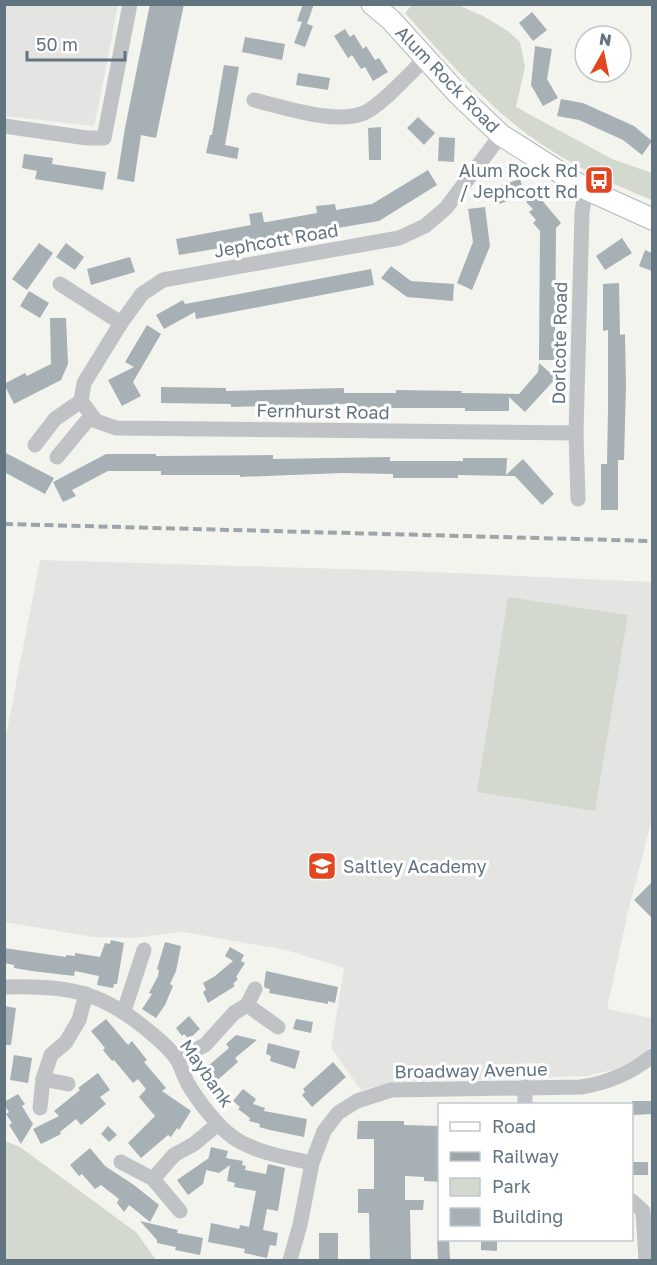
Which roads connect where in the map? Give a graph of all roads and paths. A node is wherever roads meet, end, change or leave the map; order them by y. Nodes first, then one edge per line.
1 (130, 4) edge
2 (372, 4) edge
3 (427, 57) junction
4 (254, 100) dead end
5 (4, 126) edge
6 (501, 135) junction
7 (586, 189) junction
8 (652, 219) edge
9 (60, 284) dead end
10 (121, 323) junction
11 (81, 401) junction
12 (91, 416) junction
13 (576, 433) junction
14 (35, 445) dead end
15 (57, 457) dead end
16 (578, 498) dead end
17 (144, 950) dead end
18 (4, 987) edge
19 (255, 989) dead end
20 (86, 993) junction
21 (247, 1005) junction
22 (124, 1011) junction
23 (278, 1027) dead end
24 (177, 1059) junction
25 (649, 1063) edge
26 (43, 1079) junction
27 (69, 1084) dead end
28 (525, 1087) junction
29 (525, 1103) edge
30 (40, 1108) dead end
31 (218, 1124) junction
32 (121, 1162) dead end
33 (312, 1163) junction
34 (153, 1179) junction
35 (633, 1202) edge
36 (180, 1211) dead end
37 (290, 1260) edge
38 (646, 1260) edge

1 - 5 street
2 - 3 street, Alum Rock Road
3 - 4 street
3 - 6 street, Alum Rock Road
6 - 7 street, Alum Rock Road
6 - 10 street, Jephcott Road
7 - 8 street, Alum Rock Road
7 - 13 street, Dorlcote Road
9 - 10 street
10 - 11 street, Jephcott Road
11 - 12 street
11 - 14 street
12 - 13 street, Fernhurst Road
12 - 15 street
13 - 16 street, Dorlcote Road
17 - 22 street
18 - 20 street, Maybank
19 - 21 street
20 - 22 street, Maybank
20 - 26 street
21 - 23 street
21 - 24 street
22 - 24 street, Maybank
24 - 31 street, Maybank
25 - 28 street, Broadway Avenue
26 - 27 street
26 - 30 street
28 - 29 street
28 - 33 street, Broadway Avenue
31 - 33 street, Maybank
31 - 34 street
32 - 34 street
33 - 37 street, Broadway Avenue
34 - 36 street
35 - 38 street

